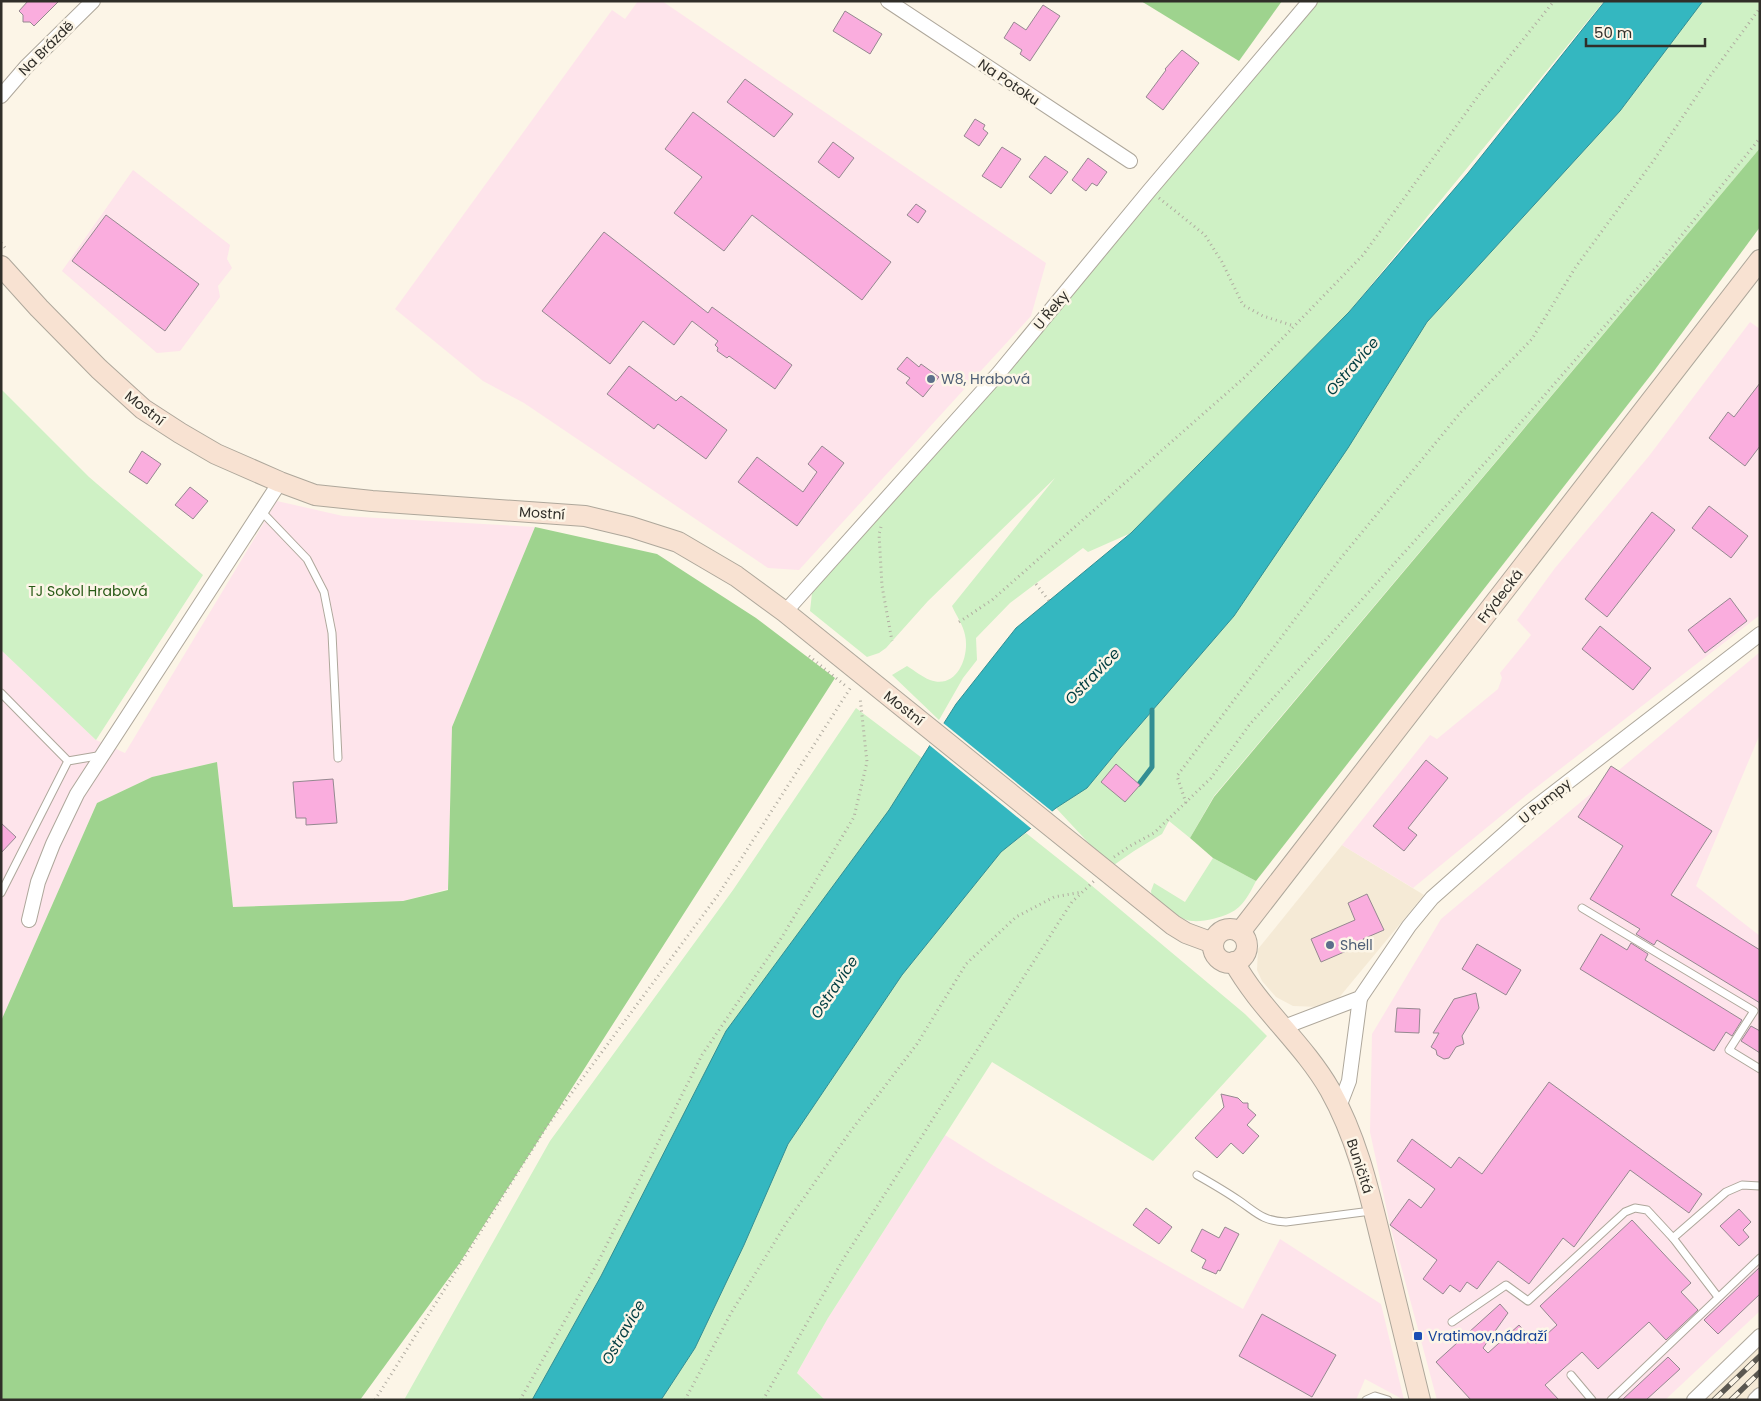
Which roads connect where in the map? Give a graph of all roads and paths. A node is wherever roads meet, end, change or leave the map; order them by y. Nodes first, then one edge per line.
1 (93, 1) edge
2 (888, 1) edge
3 (1310, 1) edge
4 (1554, 1) edge
5 (1760, 8) edge
6 (1, 96) edge
7 (1760, 138) edge
8 (1130, 161) dead end
9 (1149, 191) junction
10 (1, 243) edge
11 (1760, 260) edge
12 (7, 261) edge
13 (1294, 326) junction
14 (280, 482) junction
15 (261, 511) junction
16 (881, 525) dead end
17 (1036, 584) dead end
18 (1049, 601) dead end
19 (785, 612) junction
20 (959, 622) dead end
21 (1760, 634) edge
22 (892, 641) dead end
23 (864, 676) junction
24 (1, 693) edge
25 (860, 697) dead end
26 (103, 754) junction
27 (338, 758) dead end
28 (68, 761) junction
29 (1186, 803) junction
30 (1103, 870) junction
31 (1082, 892) junction
32 (1, 893) edge
33 (1582, 908) dead end
34 (29, 920) dead end
35 (1240, 932) junction
36 (1213, 943) junction
37 (1234, 962) junction
38 (1360, 998) junction
39 (1284, 1027) junction
40 (1760, 1069) edge
41 (1339, 1107) junction
42 (1197, 1175) dead end
43 (1760, 1186) edge
44 (1374, 1210) junction
45 (1673, 1238) junction
46 (1760, 1258) edge
47 (1718, 1297) junction
48 (1452, 1322) dead end
49 (1760, 1336) edge
50 (1571, 1375) dead end
51 (1760, 1395) edge
52 (375, 1400) edge
53 (520, 1400) edge
54 (685, 1400) edge
55 (763, 1400) edge
56 (1366, 1400) edge
57 (1388, 1400) edge
58 (1420, 1400) edge
59 (1592, 1400) edge
60 (1611, 1400) edge
61 (1694, 1400) edge
62 (1755, 1400) edge

1 - 6 street, Na Brázdě
2 - 8 street, Na Potoku
3 - 9 street, U Řeky
4 - 13 path
5 - 29 path
7 - 29 path
9 - 13 path
9 - 19 street, U Řeky
10 - 12 path
11 - 35 main road, Frýdecká
12 - 14 main road, Mostní
13 - 20 path
14 - 15 street
14 - 19 main road, Mostní
15 - 26 street
15 - 27 lane
16 - 22 path
17 - 18 path
19 - 23 main road, Mostní
21 - 38 street, U Pumpy
23 - 30 main road, Mostní
23 - 52 path
24 - 28 lane
25 - 53 path
26 - 28 lane
26 - 34 street
28 - 32 lane
29 - 30 path
30 - 31 path
30 - 36 main road, Mostní
31 - 54 path
31 - 55 path
33 - 40 lane
35 - 36 main road
35 - 37 main road
36 - 37 main road
37 - 39 main road, Buničitá
38 - 39 street
38 - 41 street, U Pumpy
39 - 41 main road, Buničitá
41 - 44 main road, Buničitá
42 - 44 lane
43 - 45 lane
44 - 58 main road, Buničitá
45 - 47 lane
45 - 48 lane
46 - 47 lane
47 - 60 lane
49 - 61 street
50 - 59 lane
51 - 62 street
56 - 57 lane

